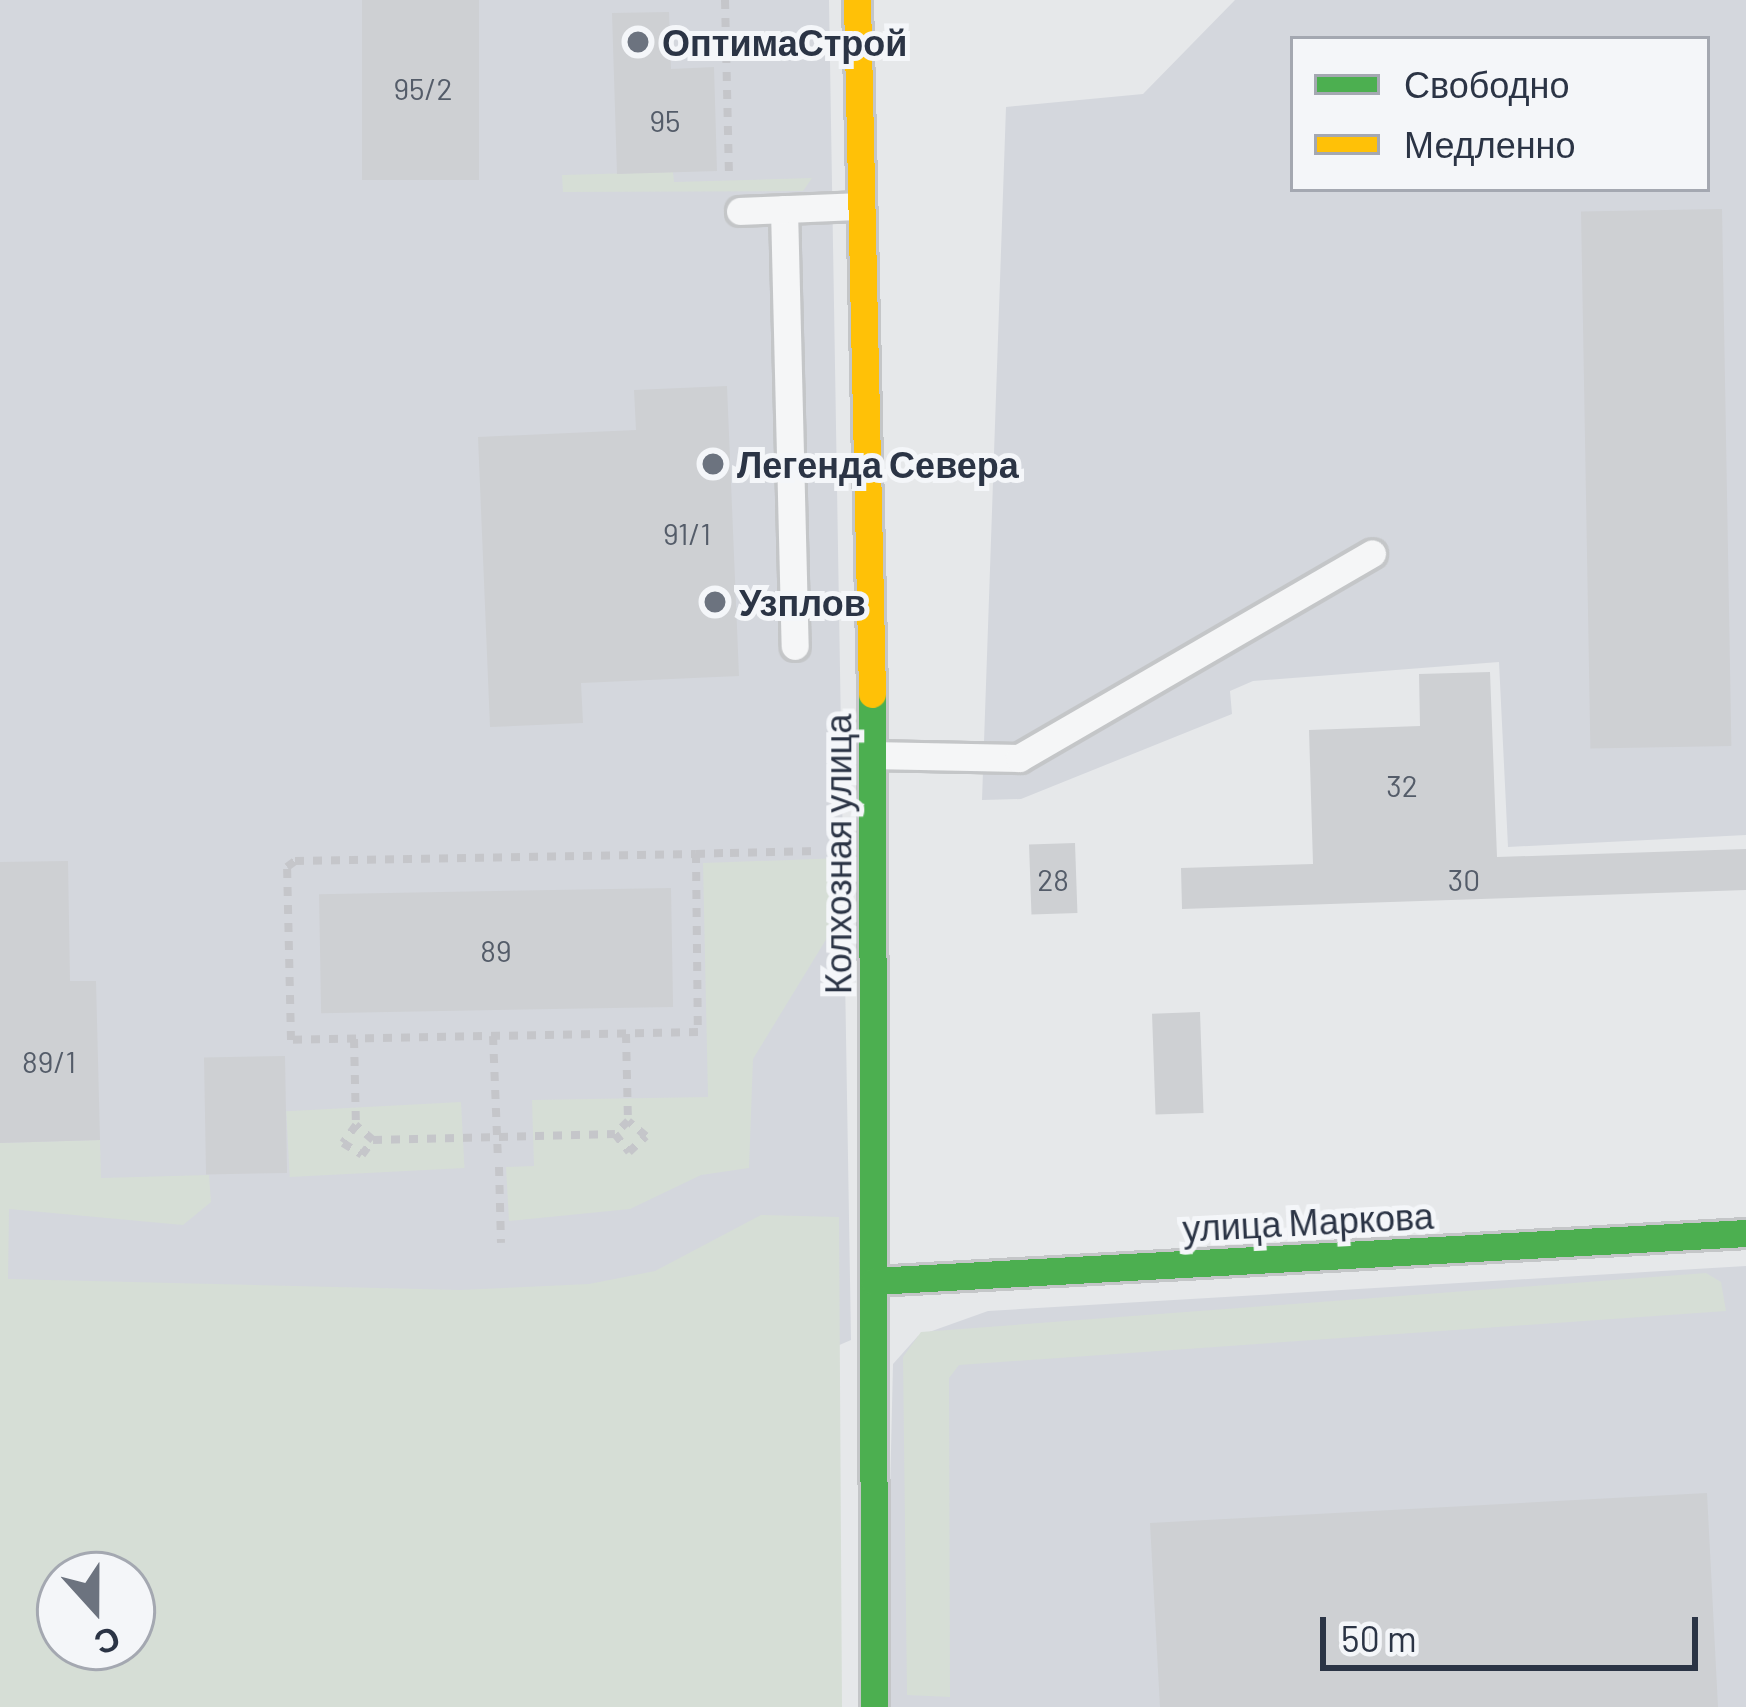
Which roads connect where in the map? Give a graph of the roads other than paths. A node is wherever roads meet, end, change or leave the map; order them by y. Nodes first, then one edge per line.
1 (856, 0) edge
2 (861, 206) junction
3 (784, 209) junction
4 (740, 211) dead end
5 (1372, 553) dead end
6 (794, 646) dead end
7 (872, 755) junction
8 (1746, 1233) edge
9 (874, 1281) junction
10 (874, 1707) edge

1 - 2 street, Колхозная улица
2 - 3 lane
2 - 7 street, Колхозная улица
3 - 4 lane
3 - 6 lane
5 - 7 lane
7 - 9 street, Колхозная улица
8 - 9 street, улица Маркова
9 - 10 street, Колхозная улица

